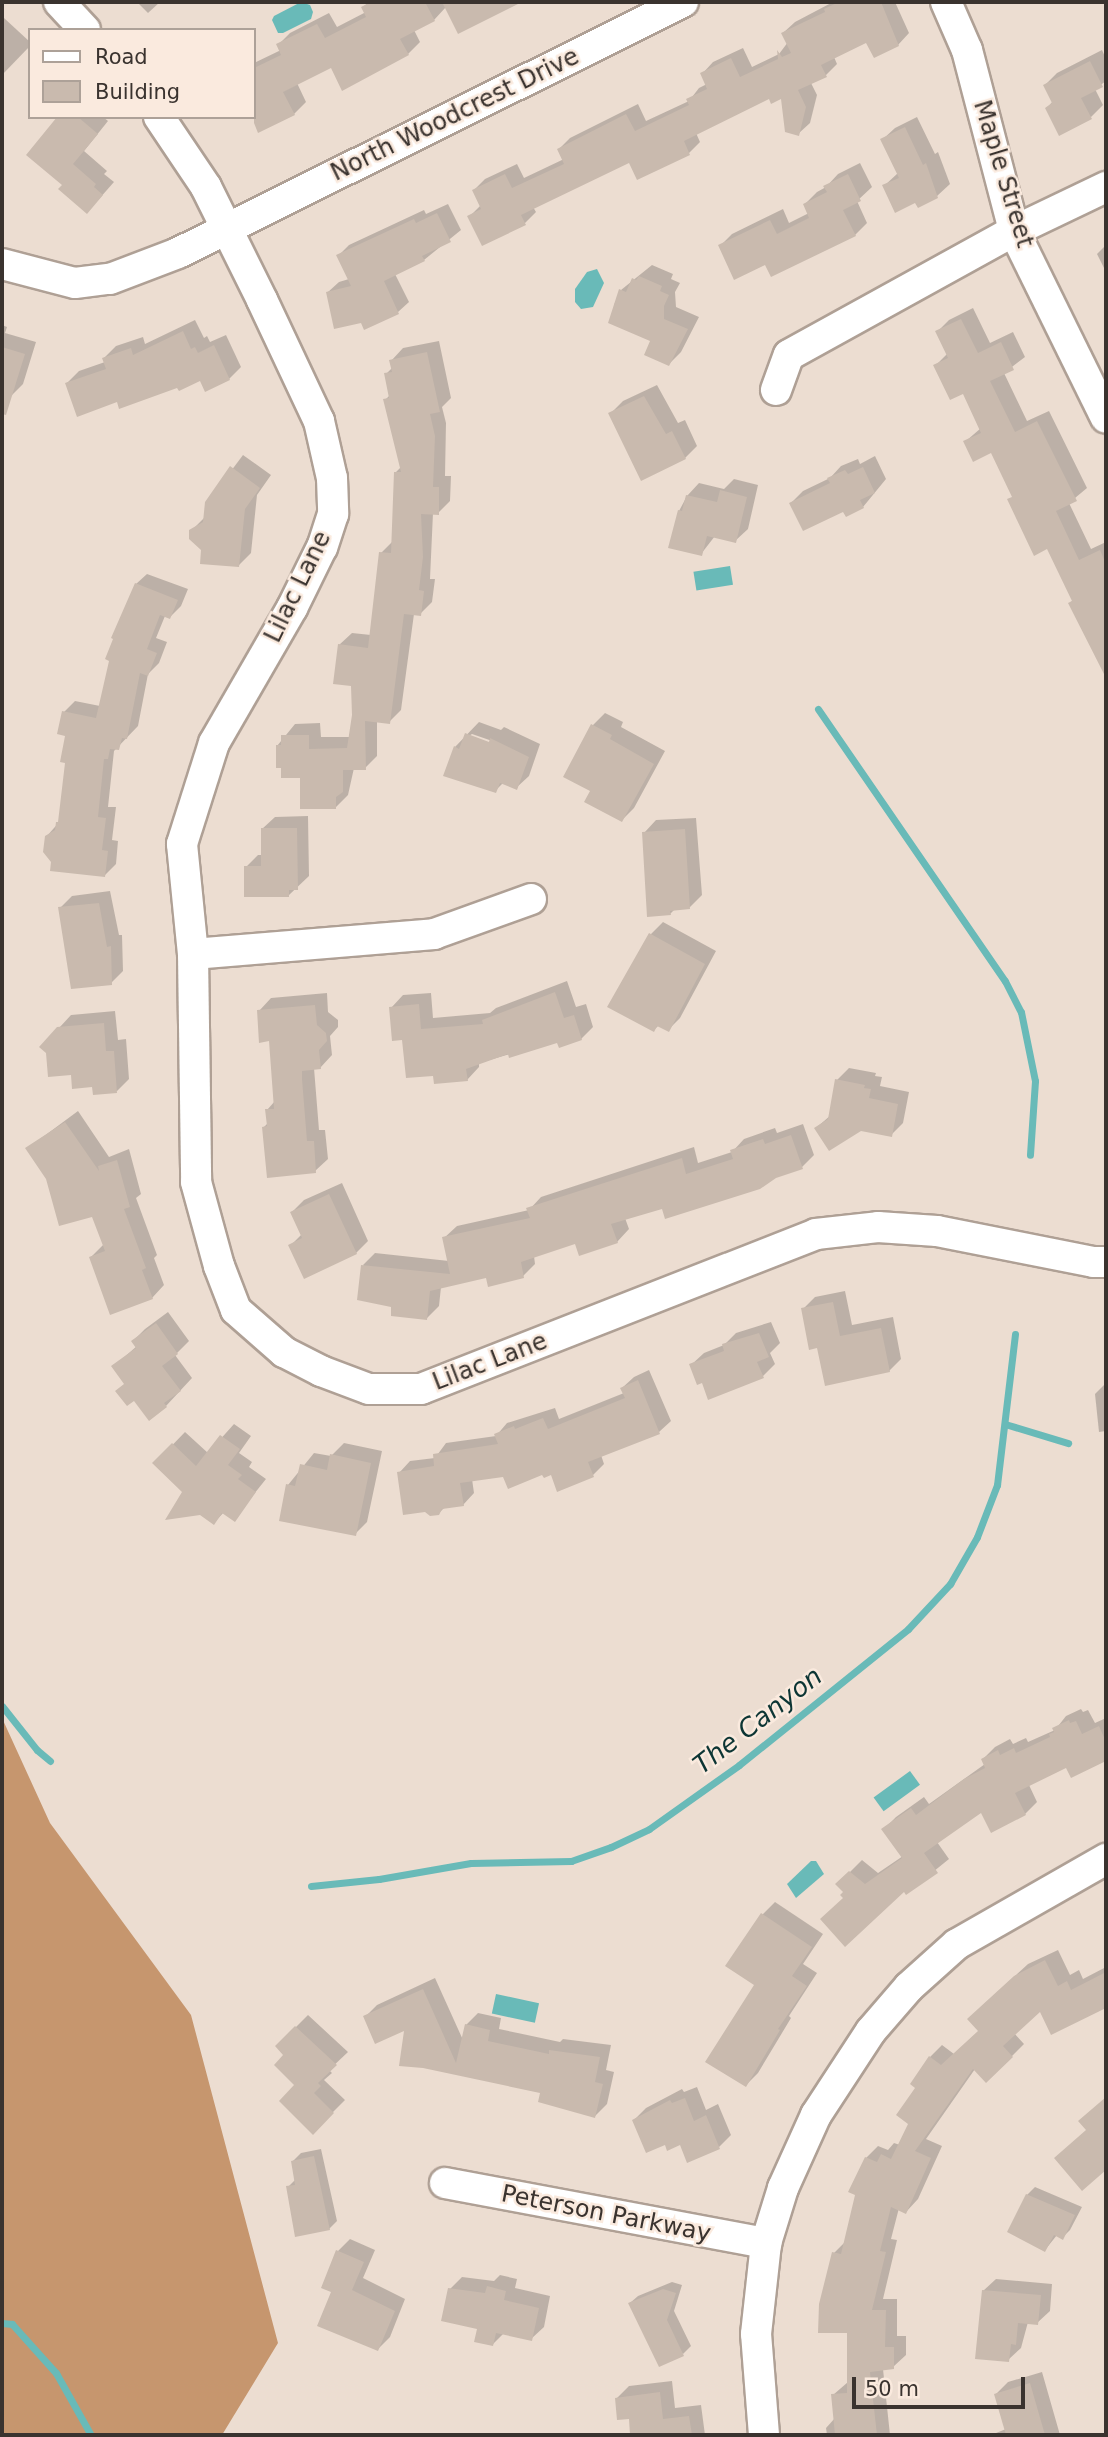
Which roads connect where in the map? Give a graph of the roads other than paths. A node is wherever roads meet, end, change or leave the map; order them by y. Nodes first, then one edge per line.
1 (59, 2) edge
2 (683, 2) edge
3 (946, 2) edge
4 (83, 28) edge
5 (160, 119) edge
6 (1106, 187) edge
7 (226, 229) junction
8 (1014, 231) junction
9 (2, 264) edge
10 (776, 390) dead end
11 (1106, 418) edge
12 (531, 899) dead end
13 (192, 954) junction
14 (1106, 1262) edge
15 (1106, 1859) edge
16 (445, 2183) dead end
17 (766, 2244) junction
18 (764, 2435) edge

1 - 4 street
2 - 7 street, North Woodcrest Drive
3 - 8 street, Maple Street
5 - 7 street, Lilac Lane
6 - 8 street
7 - 9 street, North Woodcrest Drive
7 - 13 street, Lilac Lane
8 - 10 street
8 - 11 street, Maple Street
12 - 13 street
13 - 14 street, Lilac Lane
15 - 17 street
16 - 17 street, Peterson Parkway
17 - 18 street

